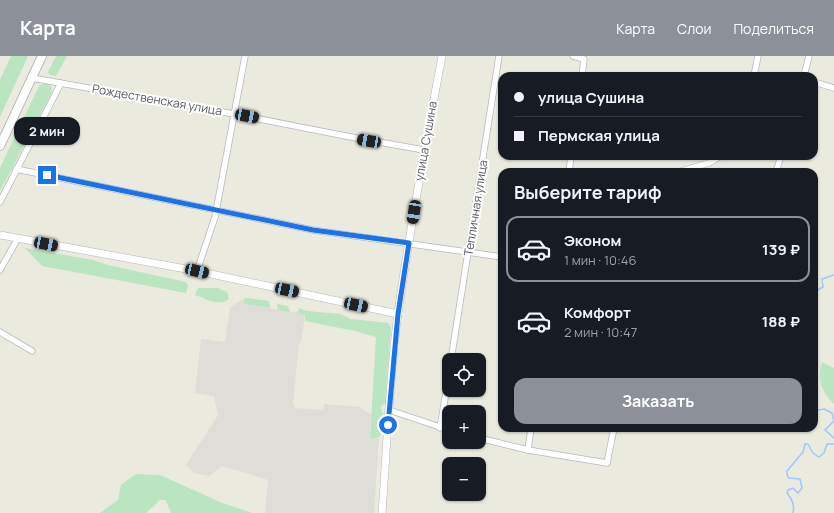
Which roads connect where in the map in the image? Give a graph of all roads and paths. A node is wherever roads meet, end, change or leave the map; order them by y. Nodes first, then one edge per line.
1 (42, 56) edge
2 (245, 56) edge
3 (442, 56) edge
4 (499, 56) edge
5 (573, 56) edge
6 (758, 56) edge
7 (809, 56) edge
8 (582, 72) edge
9 (755, 72) edge
10 (805, 72) edge
11 (32, 78) junction
12 (61, 83) junction
13 (818, 83) edge
14 (834, 88) edge
15 (234, 114) junction
16 (0, 146) edge
17 (424, 150) junction
18 (715, 160) edge
19 (694, 168) edge
20 (16, 169) junction
21 (0, 202) edge
22 (216, 211) junction
23 (0, 234) edge
24 (18, 238) junction
25 (409, 243) junction
26 (469, 252) junction
27 (498, 256) edge
28 (0, 270) edge
29 (197, 271) junction
30 (398, 314) junction
31 (0, 332) edge
32 (32, 352) dead end
33 (452, 353) edge
34 (445, 397) edge
35 (389, 410) junction
36 (440, 428) joint
37 (530, 432) edge
38 (613, 432) edge
39 (486, 440) edge
40 (528, 450) junction
41 (382, 513) edge

1 - 11 main road
2 - 15 street
3 - 17 street, улица Сушина
4 - 26 street, Тепличная улица
5 - 8 street
6 - 9 street
7 - 10 street
11 - 12 street, Рождественская улица
11 - 16 main road
12 - 15 street, Рождественская улица
12 - 20 street
13 - 14 street
15 - 17 street, Рождественская улица
15 - 22 street
17 - 25 street, улица Сушина
18 - 19 street
20 - 21 street
20 - 22 street
22 - 25 street
22 - 29 street
23 - 24 street
24 - 28 street
24 - 29 street
25 - 26 street
25 - 30 street, улица Сушина
26 - 27 street
26 - 33 street, Тепличная улица
29 - 30 street
30 - 35 street, улица Сушина
31 - 32 street
34 - 36 street
35 - 36 street
35 - 41 street, улица Сушина
37 - 40 street
38 - 40 street
39 - 40 street

